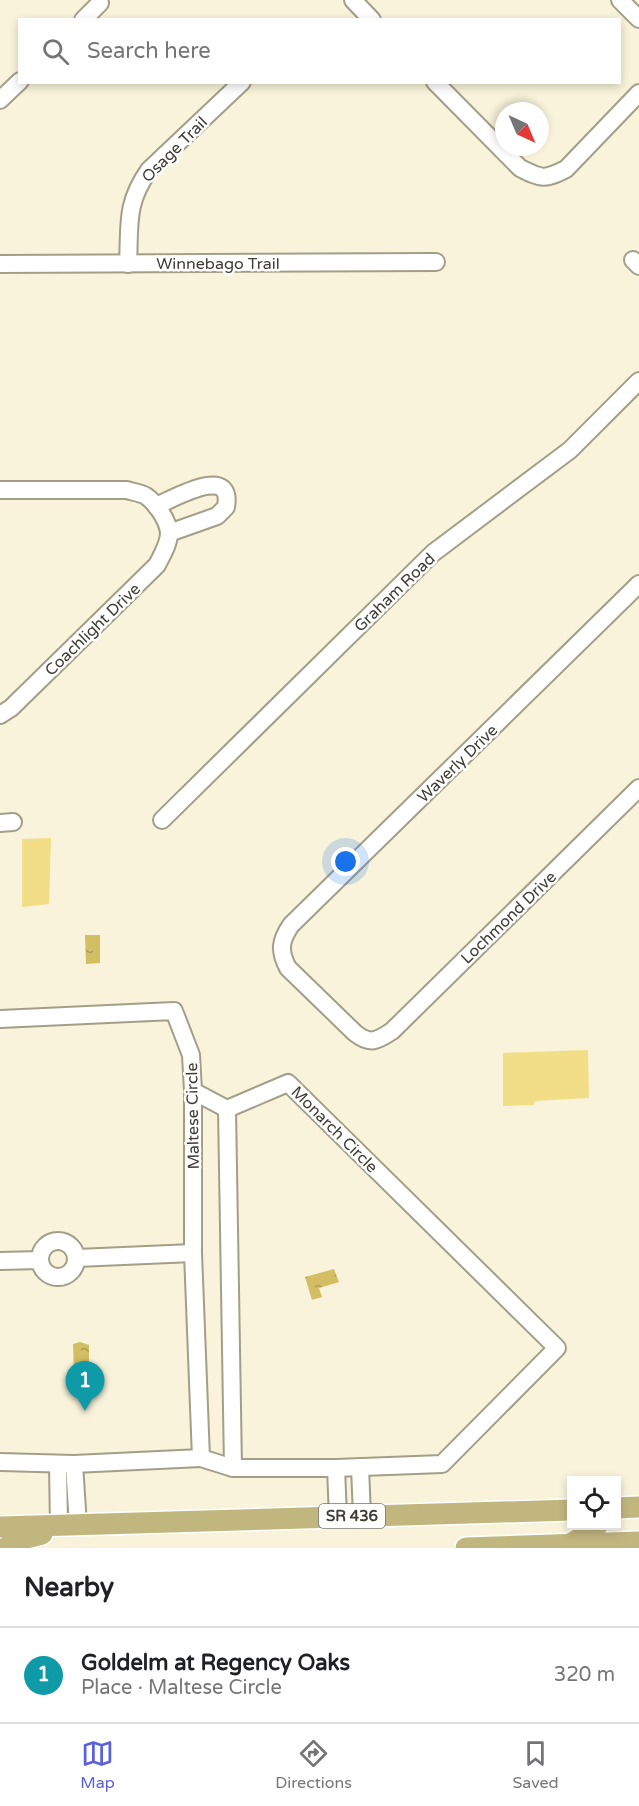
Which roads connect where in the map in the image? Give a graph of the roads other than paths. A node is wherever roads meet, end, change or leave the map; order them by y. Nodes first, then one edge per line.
1 (353, 0) edge
2 (620, 0) edge
3 (100, 3) dead end
4 (85, 18) edge
5 (370, 18) edge
6 (639, 19) edge
7 (18, 83) edge
8 (240, 84) edge
9 (437, 84) edge
10 (639, 93) edge
11 (0, 100) edge
12 (436, 262) dead end
13 (0, 264) edge
14 (128, 264) junction
15 (639, 381) edge
16 (0, 490) edge
17 (156, 507) junction
18 (169, 533) junction
19 (639, 584) edge
20 (0, 715) edge
21 (639, 789) edge
22 (162, 820) dead end
23 (0, 1019) edge
24 (373, 1041) joint
25 (193, 1091) junction
26 (227, 1109) junction
27 (193, 1253) junction
28 (77, 1258) junction
29 (40, 1260) junction
30 (0, 1261) edge
31 (201, 1458) junction
32 (0, 1462) edge
33 (66, 1464) junction
34 (336, 1467) junction
35 (360, 1467) junction
36 (233, 1468) junction
37 (639, 1507) edge
38 (621, 1508) edge
39 (567, 1510) edge
40 (362, 1516) junction
41 (338, 1517) junction
42 (639, 1525) edge
43 (69, 1526) junction
44 (0, 1527) edge
45 (593, 1530) edge
46 (629, 1544) edge
47 (569, 1545) junction
48 (6, 1548) edge
49 (466, 1548) edge

1 - 5 street
2 - 6 street
3 - 4 street
7 - 11 street
8 - 14 street, Osage Trail
9 - 10 street
12 - 14 street, Winnebago Trail
13 - 14 street, Winnebago Trail
15 - 22 street, Graham Road
16 - 17 street
17 - 18 street
17 - 18 street
18 - 20 street, Coachlight Drive
19 - 24 street, Waverly Drive
21 - 24 street, Lochmond Drive
23 - 25 street, Maltese Circle
25 - 26 street
25 - 27 street, Maltese Circle
26 - 35 street, Monarch Circle
26 - 36 street
27 - 28 street
27 - 31 street, Maltese Circle
28 - 29 street
28 - 29 street
29 - 30 street
31 - 33 street
31 - 36 street, Monarch Circle
32 - 33 street
33 - 43 street
34 - 35 street, Monarch Circle
34 - 36 street, Monarch Circle
34 - 41 street
35 - 40 street
37 - 38 main road
39 - 40 main road, SR 436
40 - 41 main road, SR 436
41 - 43 main road, SR 436
42 - 46 main road
43 - 44 main road, SR 436
43 - 48 main road
45 - 47 main road
46 - 47 main road
47 - 49 main road

